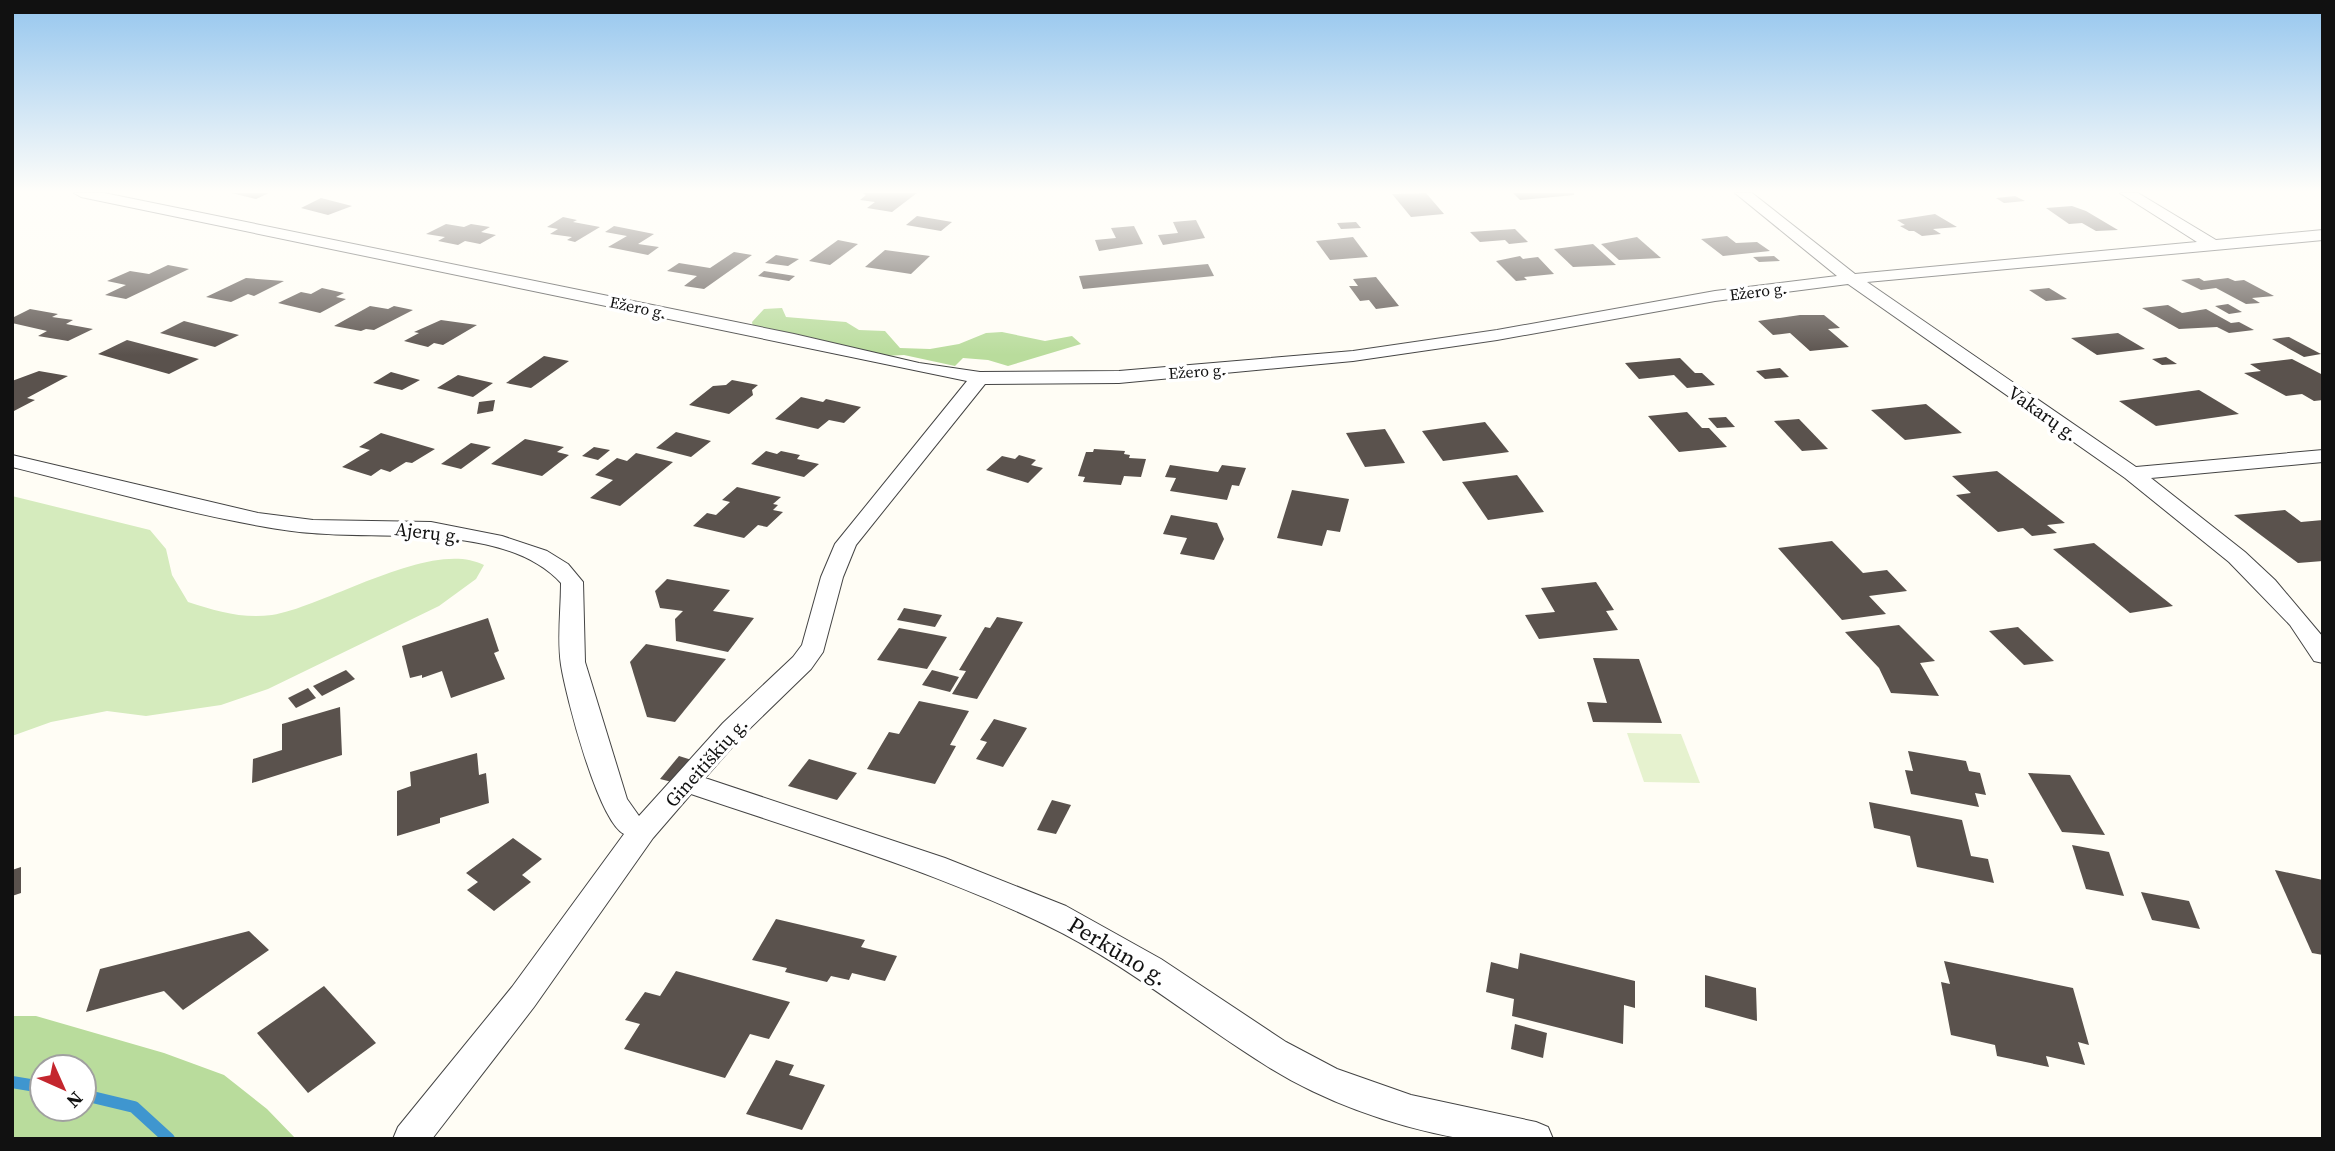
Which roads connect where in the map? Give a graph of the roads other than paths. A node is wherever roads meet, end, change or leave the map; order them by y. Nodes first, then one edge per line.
1 (343, 247) edge
2 (1810, 247) edge
3 (2195, 247) edge
4 (1851, 279) junction
5 (980, 378) junction
6 (2323, 456) edge
7 (12, 461) edge
8 (2132, 474) junction
9 (2323, 656) edge
10 (687, 782) junction
11 (643, 830) junction
12 (410, 1139) edge
13 (1536, 1139) edge

1 - 5 street, Ežero g.
2 - 4 street, Vakarų g.
3 - 4 street, Ežero g.
4 - 5 street, Ežero g.
4 - 8 street, Vakarų g.
5 - 10 street, Gineitiškių g.
6 - 8 street
7 - 11 street, Ajerų g.
8 - 9 street, Vakarų g.
10 - 11 street, Gineitiškių g.
10 - 13 street, Perkūno g.
11 - 12 street, Gineitiškių g.

